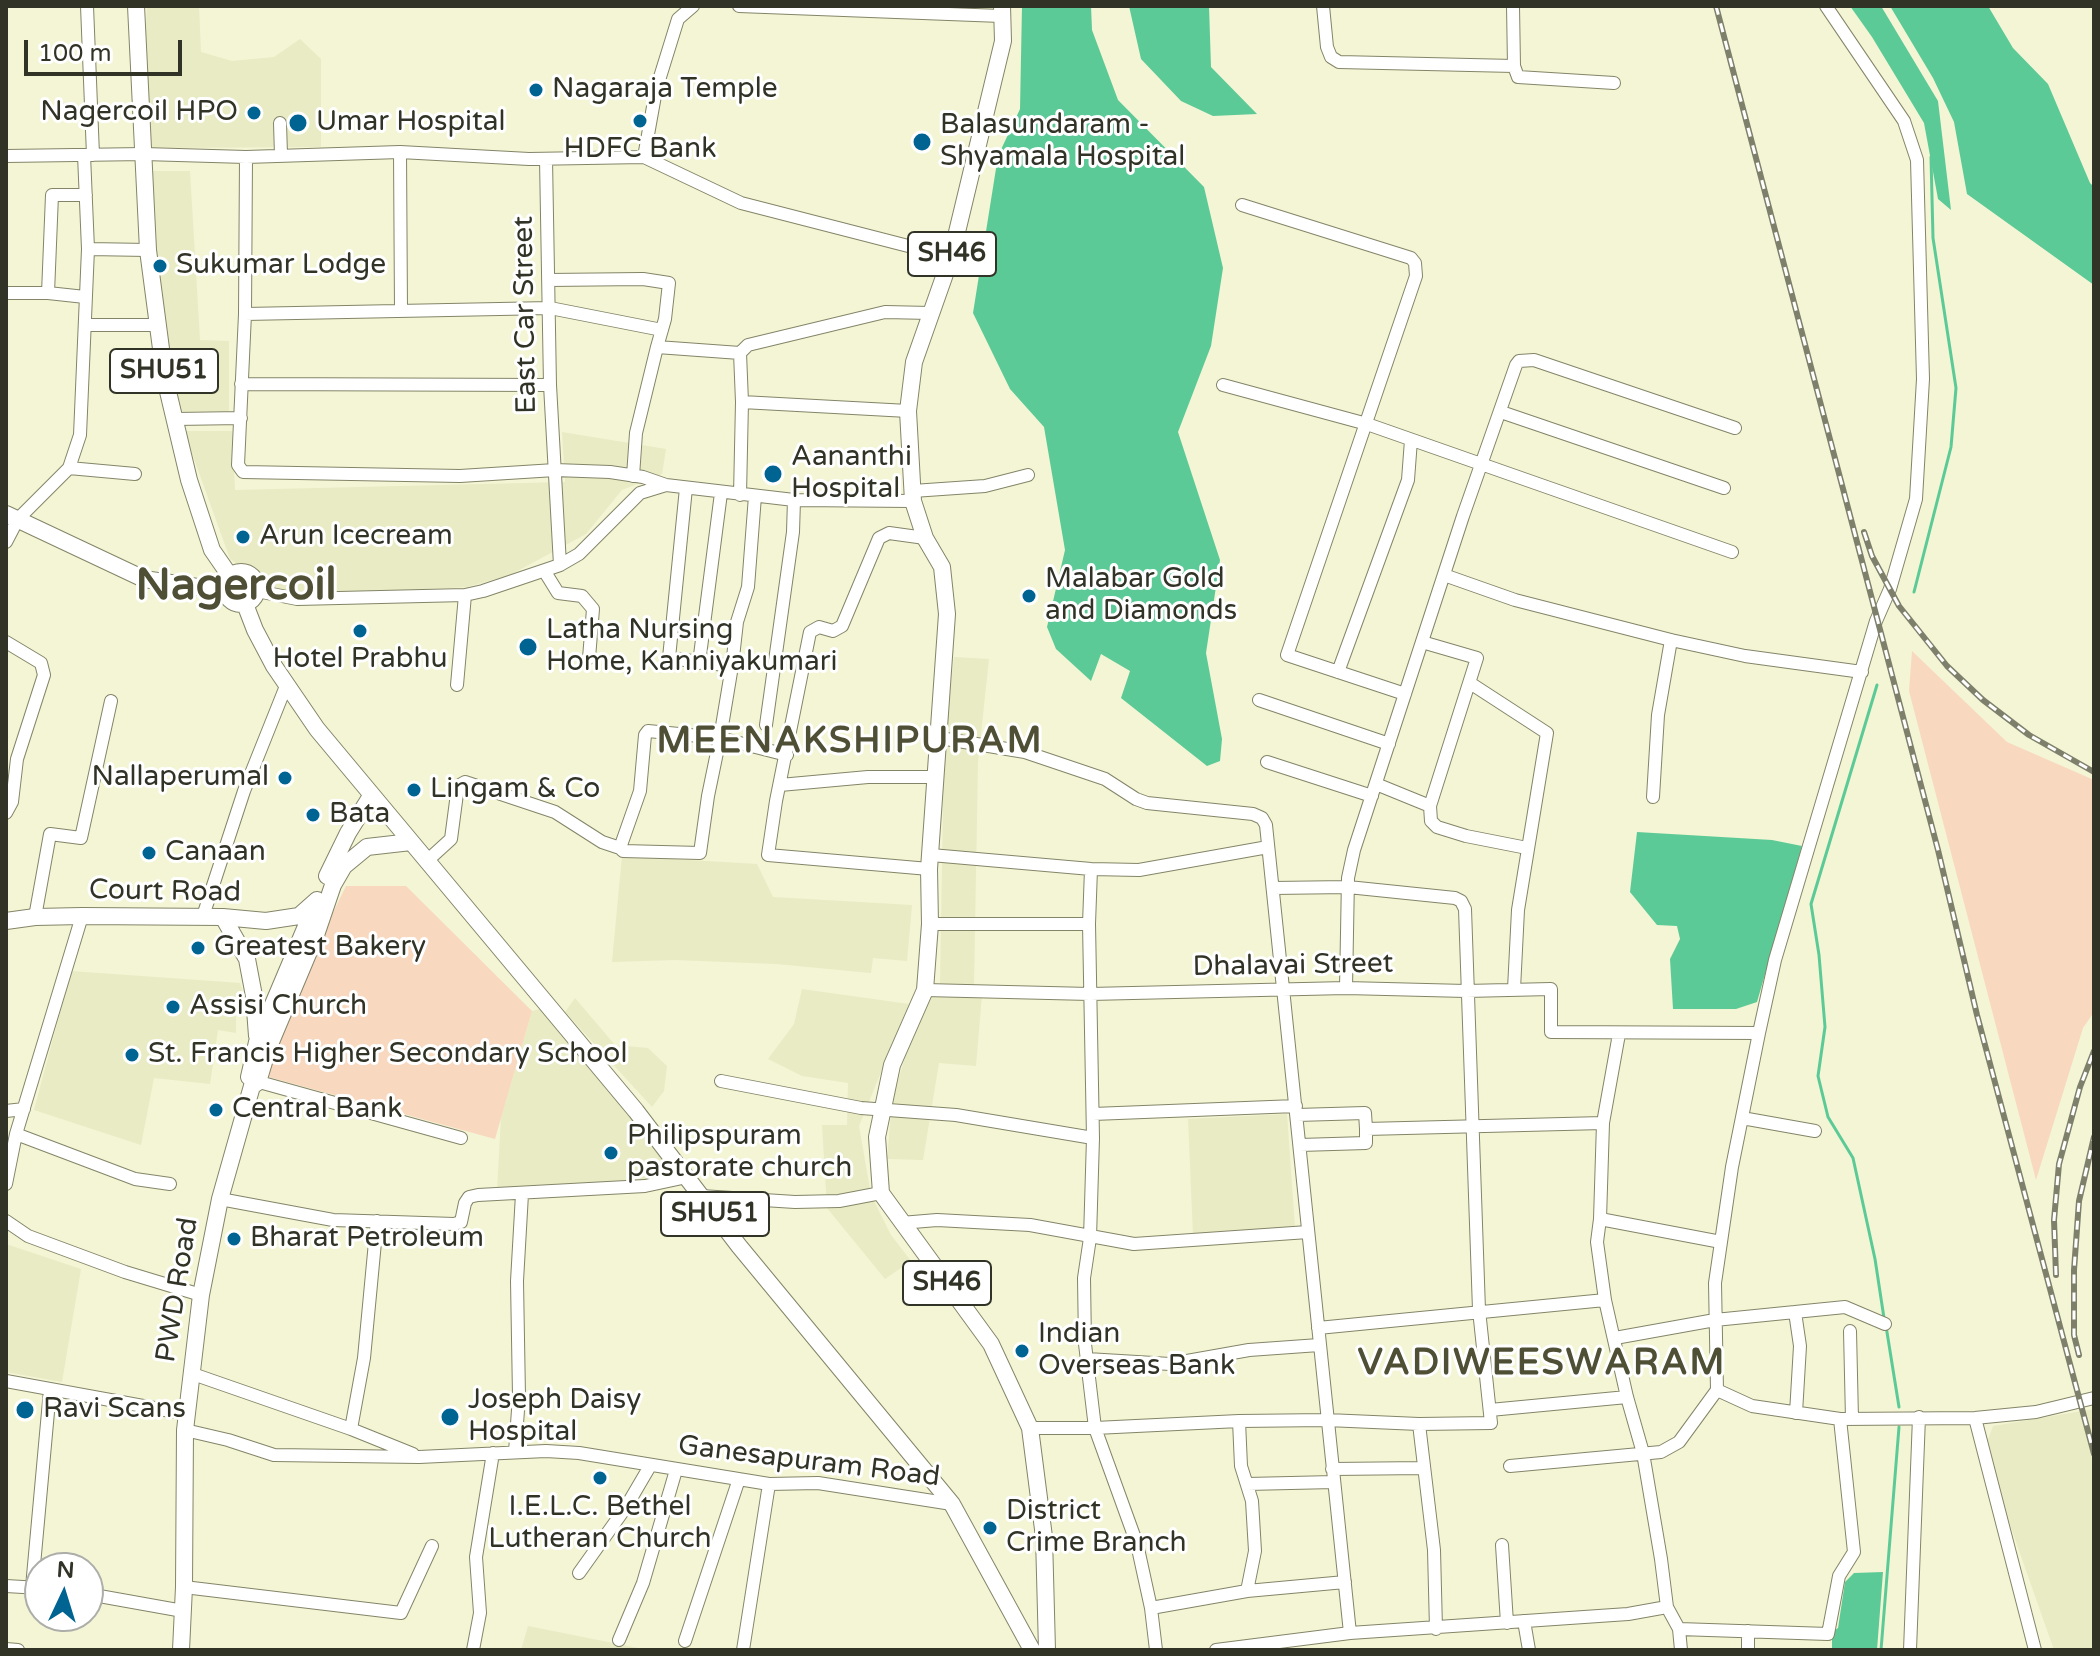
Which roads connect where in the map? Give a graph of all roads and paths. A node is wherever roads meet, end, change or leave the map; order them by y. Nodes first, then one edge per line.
1 (87, 6) edge
2 (136, 6) edge
3 (693, 6) edge
4 (739, 6) edge
5 (1323, 6) edge
6 (1513, 6) edge
7 (1826, 6) edge
8 (1001, 11) edge
9 (1514, 66) junction
10 (1614, 83) dead end
11 (280, 123) dead end
12 (400, 152) junction
13 (144, 154) junction
14 (88, 155) junction
15 (281, 155) junction
16 (6, 156) edge
17 (246, 157) junction
18 (644, 157) junction
19 (546, 159) junction
20 (86, 195) junction
21 (1242, 205) dead end
22 (88, 249) junction
23 (148, 250) junction
24 (951, 257) junction
25 (548, 280) junction
26 (6, 293) edge
27 (48, 293) junction
28 (85, 297) junction
29 (550, 308) junction
30 (401, 311) junction
31 (930, 313) junction
32 (245, 314) junction
33 (85, 325) junction
34 (157, 325) junction
35 (662, 330) junction
36 (657, 347) junction
37 (740, 353) junction
38 (241, 384) junction
39 (550, 385) junction
40 (1223, 385) dead end
41 (742, 402) junction
42 (908, 411) junction
43 (1501, 412) junction
44 (241, 418) junction
45 (175, 419) junction
46 (1367, 424) junction
47 (1735, 428) dead end
48 (1411, 440) junction
49 (1483, 464) junction
50 (69, 468) junction
51 (555, 470) junction
52 (135, 474) dead end
53 (1028, 475) dead end
54 (633, 476) junction
55 (666, 485) junction
56 (686, 488) junction
57 (1724, 488) dead end
58 (721, 493) junction
59 (740, 495) junction
60 (755, 496) junction
61 (913, 496) junction
62 (794, 500) junction
63 (12, 516) edge
64 (925, 538) junction
65 (6, 542) edge
66 (1732, 552) dead end
67 (560, 565) junction
68 (545, 572) junction
69 (1444, 575) junction
70 (227, 584) junction
71 (257, 591) junction
72 (465, 595) junction
73 (245, 604) junction
74 (1671, 640) junction
75 (6, 642) edge
76 (1422, 642) junction
77 (589, 658) dead end
78 (699, 663) junction
79 (732, 666) junction
80 (1338, 672) junction
81 (1862, 672) junction
82 (1470, 683) junction
83 (457, 685) dead end
84 (286, 686) junction
85 (1405, 694) junction
86 (1259, 700) dead end
87 (111, 701) dead end
88 (766, 725) dead end
89 (720, 738) junction
90 (940, 738) junction
91 (1389, 744) junction
92 (787, 755) junction
93 (1267, 762) dead end
94 (935, 777) junction
95 (780, 785) junction
96 (1374, 790) junction
97 (371, 796) junction
98 (1653, 797) dead end
99 (8, 805) edge
100 (1430, 806) junction
101 (411, 842) junction
102 (1268, 847) junction
103 (620, 848) junction
104 (1527, 848) junction
105 (428, 860) junction
106 (930, 862) junction
107 (1091, 869) junction
108 (1348, 887) junction
109 (1273, 888) junction
110 (317, 900) junction
111 (82, 916) junction
112 (203, 916) junction
113 (35, 917) junction
114 (223, 917) junction
115 (6, 921) edge
116 (930, 924) junction
117 (1089, 924) junction
118 (1285, 988) junction
119 (1346, 988) junction
120 (1514, 989) junction
121 (925, 990) junction
122 (1466, 991) junction
123 (1090, 994) junction
124 (1759, 1033) junction
125 (1619, 1034) junction
126 (257, 1042) junction
127 (721, 1081) dead end
128 (253, 1082) junction
129 (24, 1109) junction
130 (881, 1109) junction
131 (6, 1111) edge
132 (1296, 1111) junction
133 (1093, 1114) junction
134 (1742, 1118) junction
135 (1603, 1123) junction
136 (1473, 1126) junction
137 (1366, 1129) junction
138 (1815, 1131) dead end
139 (16, 1134) junction
140 (461, 1138) dead end
141 (1093, 1138) junction
142 (1300, 1145) junction
143 (687, 1177) junction
144 (6, 1184) edge
145 (170, 1184) dead end
146 (881, 1193) junction
147 (522, 1194) junction
148 (701, 1196) junction
149 (220, 1199) junction
150 (1600, 1219) junction
151 (6, 1221) edge
152 (377, 1221) junction
153 (901, 1223) junction
154 (1308, 1232) junction
155 (1090, 1238) junction
156 (1721, 1242) junction
157 (201, 1295) junction
158 (1605, 1300) junction
159 (1479, 1310) junction
160 (1795, 1312) junction
161 (1715, 1320) junction
162 (1885, 1324) dead end
163 (1318, 1328) junction
164 (1850, 1331) dead end
165 (1615, 1338) junction
166 (1319, 1345) junction
167 (1087, 1359) junction
168 (190, 1373) junction
169 (6, 1381) edge
170 (50, 1390) junction
171 (1717, 1390) junction
172 (1627, 1397) junction
173 (2094, 1398) edge
174 (1490, 1410) junction
175 (1796, 1413) junction
176 (1919, 1417) junction
177 (1975, 1418) junction
178 (1846, 1419) junction
179 (1327, 1420) junction
180 (1239, 1421) junction
181 (186, 1422) junction
182 (1419, 1424) junction
183 (1030, 1428) junction
184 (1095, 1428) junction
185 (351, 1429) junction
186 (515, 1452) junction
187 (493, 1453) junction
188 (1643, 1453) junction
189 (419, 1457) junction
190 (650, 1466) junction
191 (1510, 1466) dead end
192 (1424, 1468) junction
193 (676, 1470) junction
194 (1333, 1476) junction
195 (739, 1479) junction
196 (769, 1484) junction
197 (1247, 1484) junction
198 (952, 1504) junction
199 (1502, 1545) dead end
200 (432, 1546) dead end
201 (39, 1552) edge
202 (579, 1573) dead end
203 (1345, 1582) junction
204 (184, 1587) junction
205 (1247, 1591) junction
206 (104, 1597) edge
207 (1667, 1607) junction
208 (1151, 1608) junction
209 (183, 1611) junction
210 (1524, 1621) junction
211 (1507, 1623) junction
212 (1436, 1629) junction
213 (1679, 1629) junction
214 (1748, 1631) junction
215 (1350, 1633) junction
216 (1828, 1634) junction
217 (619, 1640) dead end
218 (685, 1641) dead end
219 (6, 1649) edge
220 (18, 1650) edge
221 (181, 1650) edge
222 (473, 1650) edge
223 (743, 1650) edge
224 (1032, 1650) edge
225 (1047, 1650) edge
226 (1156, 1650) edge
227 (1216, 1650) edge
228 (1529, 1650) edge
229 (1681, 1650) edge
230 (1748, 1650) edge
231 (1828, 1650) edge
232 (1910, 1650) edge
233 (2035, 1650) edge

1 - 14 street
2 - 13 main road, SHU51
3 - 18 street
4 - 8 street
5 - 9 street
6 - 9 street
7 - 81 street
8 - 24 main road, SH46
9 - 10 street
11 - 15 street
12 - 15 street
12 - 19 street
12 - 30 street
13 - 14 street
13 - 17 street
13 - 23 main road, SHU51
14 - 16 street
14 - 20 street
15 - 17 street
17 - 32 street
18 - 19 street
18 - 24 street
19 - 25 street, East Car Street
20 - 22 street
20 - 27 street
21 - 46 street
22 - 23 street
22 - 28 street
23 - 34 main road, SHU51
24 - 31 main road, SH46
25 - 29 street, East Car Street
25 - 35 street
26 - 27 street
27 - 28 street
28 - 33 street
29 - 30 street
29 - 35 street
29 - 39 street, East Car Street
30 - 32 street
31 - 37 street
31 - 42 main road, SH46
32 - 38 street
33 - 34 street
33 - 50 street
34 - 45 main road, SHU51
35 - 36 street
36 - 37 street
36 - 54 street
37 - 41 street
38 - 39 street
38 - 44 street
39 - 51 street, East Car Street
40 - 46 street
41 - 42 street
41 - 59 street
42 - 61 main road, SH46
43 - 47 street
43 - 49 street
43 - 57 street
44 - 45 street
44 - 51 street
45 - 70 main road, SHU51
46 - 48 street
46 - 80 street
48 - 49 street
48 - 80 street
49 - 66 street
49 - 69 street
50 - 52 street
50 - 63 street
51 - 54 street
51 - 67 street, East Car Street
53 - 61 street
54 - 55 street
55 - 56 street
55 - 67 street
56 - 58 street
56 - 78 street
58 - 59 street
58 - 78 street
59 - 60 street
60 - 62 street
60 - 79 street
61 - 62 street
61 - 64 main road, SH46
62 - 88 street
63 - 65 street
63 - 70 main road
64 - 90 main road, SH46
64 - 92 street
67 - 68 street
68 - 72 street
68 - 77 street
69 - 74 street
69 - 76 street
70 - 71 main road
70 - 73 main road
71 - 72 street
71 - 73 main road
72 - 83 street
73 - 84 main road, SHU51
74 - 81 street
74 - 98 street
75 - 99 street
76 - 82 street
76 - 85 street
78 - 79 street
79 - 89 street
80 - 85 street
81 - 124 street
82 - 100 street
82 - 104 street
84 - 97 main road, SHU51
84 - 112 street
85 - 91 street
86 - 91 street
87 - 113 street
89 - 92 street
89 - 103 street
89 - 103 street
90 - 94 main road, SH46
90 - 102 street
91 - 96 street
92 - 95 street
93 - 96 street
94 - 95 street
94 - 106 main road, SH46
95 - 106 street
96 - 100 street
96 - 108 street
97 - 101 main road, SHU51
97 - 110 main road, PWD Road
100 - 104 street
101 - 105 main road, SHU51
101 - 128 main road, PWD Road
102 - 107 street
102 - 109 street
103 - 105 street
104 - 120 street
105 - 143 main road, SHU51
106 - 107 street
106 - 116 main road, SH46
107 - 117 street
108 - 109 street
108 - 119 street
108 - 122 street
109 - 118 street
110 - 114 main road, Court Road
110 - 126 main road, PWD Road
111 - 112 main road, Court Road
111 - 113 main road, Court Road
111 - 129 street
112 - 114 main road, Court Road
113 - 115 main road, Court Road
114 - 126 main road
116 - 117 street
116 - 121 main road, SH46
117 - 123 street
118 - 119 street, Dhalavai Street
118 - 123 street, Dhalavai Street
118 - 132 street
119 - 122 street, Dhalavai Street
120 - 122 street, Dhalavai Street
120 - 125 street, Dhalavai Street
121 - 123 street, Dhalavai Street
121 - 130 main road, SH46
122 - 136 street
123 - 133 street
124 - 125 street
124 - 134 street
125 - 135 street
126 - 128 main road, PWD Road
127 - 130 street
128 - 140 street
128 - 149 main road, PWD Road
129 - 131 street
129 - 139 street
130 - 141 street
130 - 146 main road, SH46
132 - 133 street
132 - 137 street
132 - 142 street
133 - 141 street
134 - 138 street
134 - 156 street
135 - 136 street
135 - 150 street
136 - 137 street
136 - 159 street
137 - 142 street
139 - 144 street
139 - 145 street
141 - 155 street
142 - 154 street
143 - 147 street
143 - 148 main road, SHU51
146 - 148 street
146 - 153 main road, SH46
147 - 152 street
147 - 186 street
148 - 198 main road, SHU51
149 - 152 street
149 - 157 main road, PWD Road
150 - 156 street
150 - 158 street
151 - 157 street
152 - 185 street
153 - 155 street
153 - 183 main road, SH46
154 - 155 street
154 - 163 street
155 - 167 street
156 - 161 street
157 - 168 main road, PWD Road
158 - 159 street
158 - 165 street
159 - 163 street
159 - 174 street
160 - 161 street
160 - 162 street
160 - 175 street
161 - 165 street
161 - 171 street
163 - 166 street
164 - 178 street
165 - 172 street
166 - 167 street
166 - 179 street
167 - 184 street
168 - 181 main road, PWD Road
168 - 185 street
169 - 170 street, Ganesapuram Road
170 - 181 street, Ganesapuram Road
170 - 201 street
171 - 175 street
171 - 188 street
172 - 174 street
172 - 188 street
173 - 177 street
174 - 182 street
175 - 178 street
176 - 177 street
176 - 178 street
176 - 232 street
177 - 233 street
178 - 216 street
179 - 180 street
179 - 182 street
179 - 194 street
180 - 184 street
180 - 197 street
181 - 189 street, Ganesapuram Road
181 - 204 main road, PWD Road
182 - 192 street
183 - 184 street
183 - 225 main road, SH46
184 - 208 street
185 - 189 street
186 - 187 street, Ganesapuram Road
186 - 190 street, Ganesapuram Road
187 - 189 street, Ganesapuram Road
187 - 222 street
188 - 191 street
188 - 207 street
190 - 193 street, Ganesapuram Road
190 - 202 street
192 - 194 street
192 - 212 street
193 - 195 street, Ganesapuram Road
193 - 217 street
194 - 197 street
194 - 203 street
195 - 196 street, Ganesapuram Road
195 - 218 street
196 - 198 street, Ganesapuram Road
196 - 223 street
197 - 205 street
198 - 224 main road, SHU51
199 - 211 street
200 - 204 street
203 - 205 street
203 - 215 street
204 - 209 main road, PWD Road
205 - 208 street
206 - 209 street
207 - 210 street
207 - 213 street
208 - 226 street
209 - 221 main road, PWD Road
210 - 211 street
210 - 228 street
211 - 212 street
212 - 215 street
213 - 214 street
213 - 229 street
214 - 216 street
214 - 230 street
215 - 227 street
216 - 231 street
219 - 220 street

